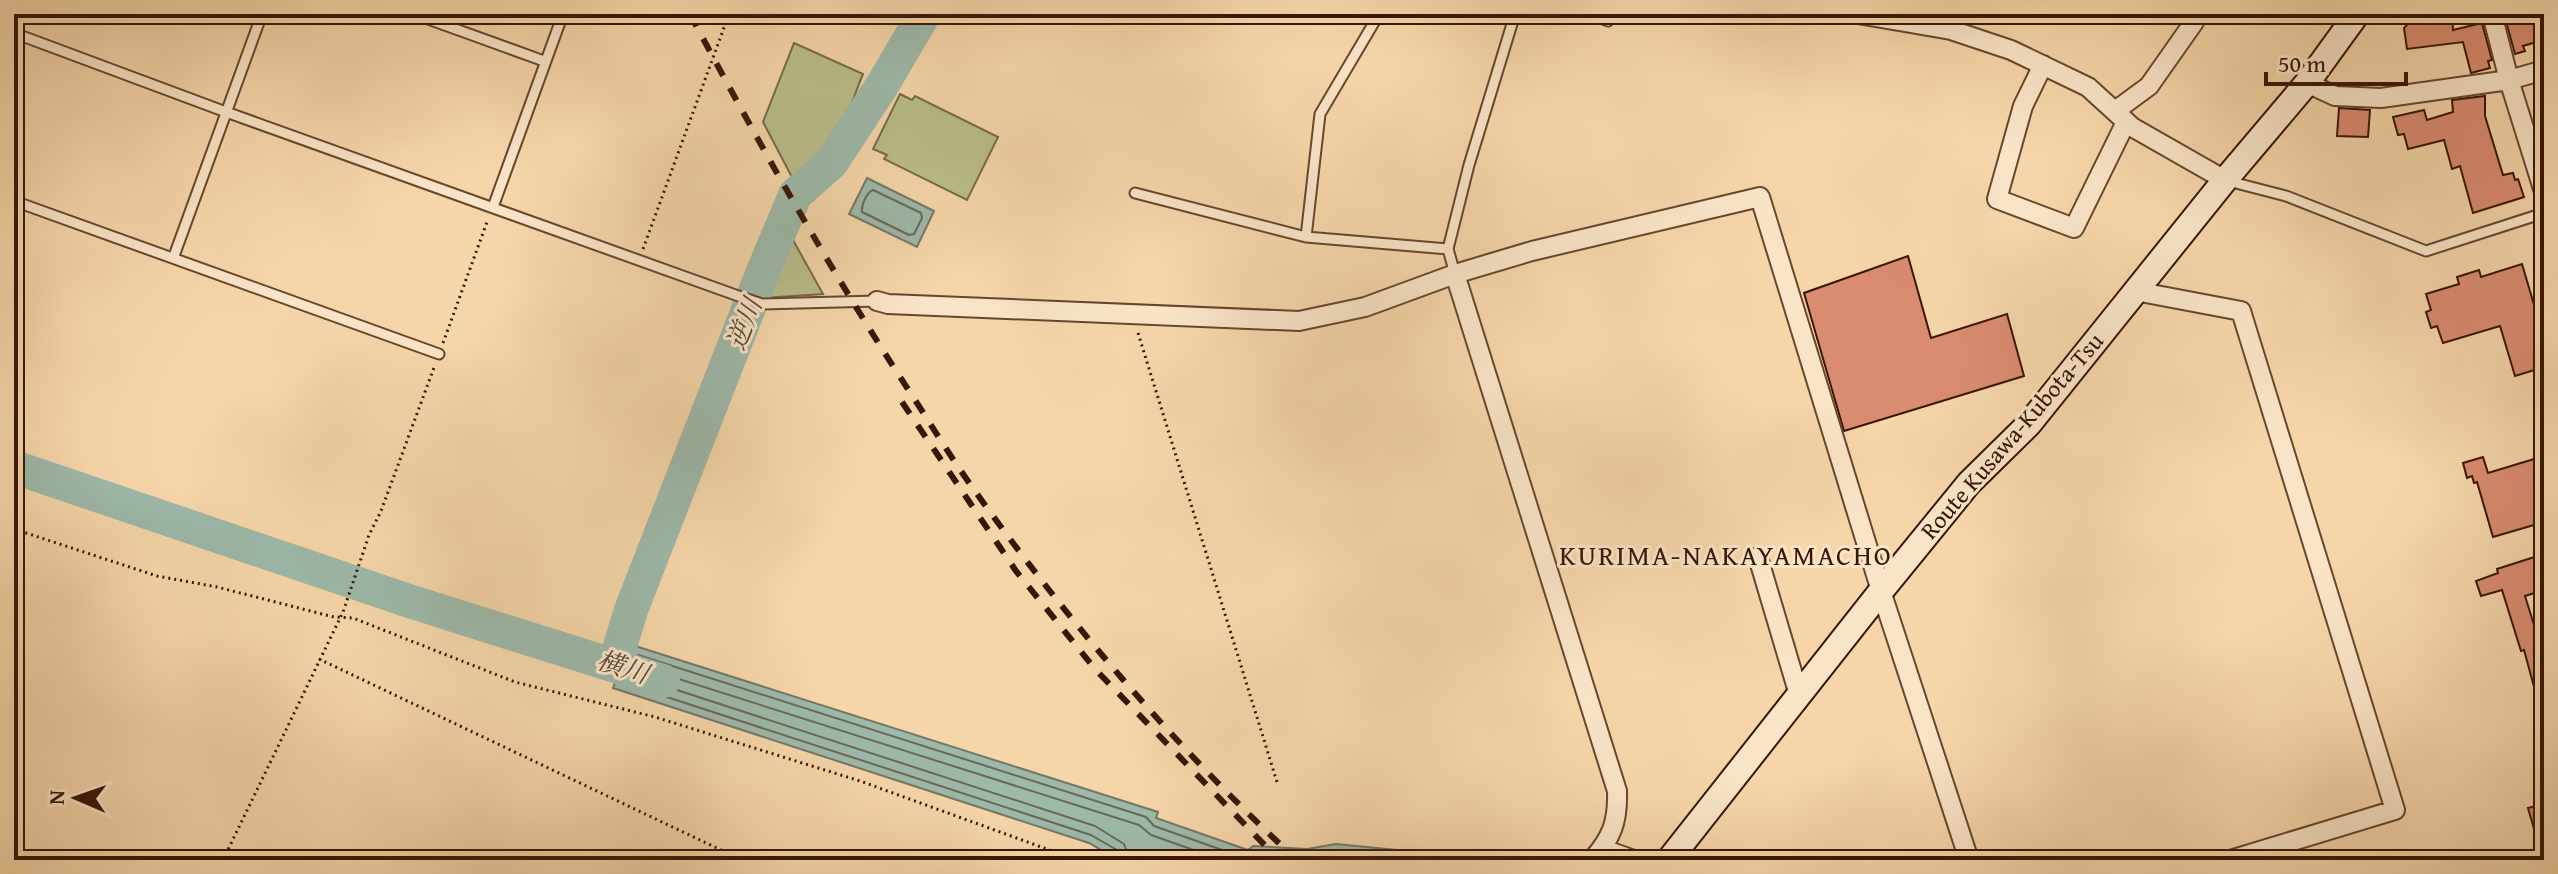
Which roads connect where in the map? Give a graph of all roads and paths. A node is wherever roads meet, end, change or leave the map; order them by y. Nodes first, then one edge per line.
1 (262, 14) edge
2 (414, 14) edge
3 (563, 14) edge
4 (729, 14) edge
5 (1379, 14) edge
6 (1515, 14) edge
7 (1589, 14) edge
8 (1611, 14) edge
9 (1858, 14) edge
10 (2357, 14) edge
11 (2492, 14) edge
12 (2194, 22) dead end
13 (14, 33) edge
14 (544, 61) junction
15 (2043, 65) junction
16 (2544, 70) edge
17 (2509, 80) junction
18 (2307, 83) junction
19 (226, 112) junction
20 (2121, 116) junction
21 (2225, 180) junction
22 (2544, 192) edge
23 (1135, 193) dead end
24 (14, 201) edge
25 (493, 207) junction
26 (2544, 213) edge
27 (1306, 237) junction
28 (1448, 249) junction
29 (174, 256) junction
30 (639, 260) junction
31 (1455, 274) junction
32 (2135, 291) junction
33 (877, 301) joint
34 (1132, 315) junction
35 (439, 354) junction
36 (14, 529) edge
37 (1758, 557) dead end
38 (1881, 591) junction
39 (339, 618) junction
40 (319, 659) junction
41 (1799, 695) junction
42 (1277, 782) dead end
43 (1596, 856) edge
44 (223, 860) edge
45 (742, 860) edge
46 (1077, 860) edge
47 (1634, 860) edge
48 (1669, 860) edge
49 (1969, 860) edge
50 (2230, 860) edge

1 - 19 lane
2 - 14 lane
3 - 14 lane
4 - 30 path
5 - 27 lane
6 - 28 lane
7 - 8 lane
9 - 15 street
10 - 18 main road, Route Kusawa-Kubota-Tsu
11 - 17 street
12 - 20 street
13 - 19 lane
14 - 25 lane
15 - 20 street
15 - 20 street
16 - 17 street
17 - 18 street
17 - 22 street
18 - 21 main road, Route Kusawa-Kubota-Tsu
19 - 25 lane
19 - 29 lane
20 - 21 street
21 - 26 lane
21 - 32 main road, Route Kusawa-Kubota-Tsu
23 - 27 lane
24 - 29 lane
25 - 30 lane
25 - 35 path
27 - 28 lane
28 - 31 lane
29 - 35 lane
30 - 33 lane
31 - 34 street
31 - 38 street
31 - 43 street
32 - 38 main road, Route Kusawa-Kubota-Tsu
32 - 50 street
33 - 34 street
34 - 42 path
35 - 39 path
36 - 39 path
37 - 41 street
38 - 41 main road, Route Kusawa-Kubota-Tsu
38 - 49 street
39 - 40 path
39 - 46 path
40 - 44 path
40 - 45 path
41 - 48 main road, Route Kusawa-Kubota-Tsu
43 - 47 street

